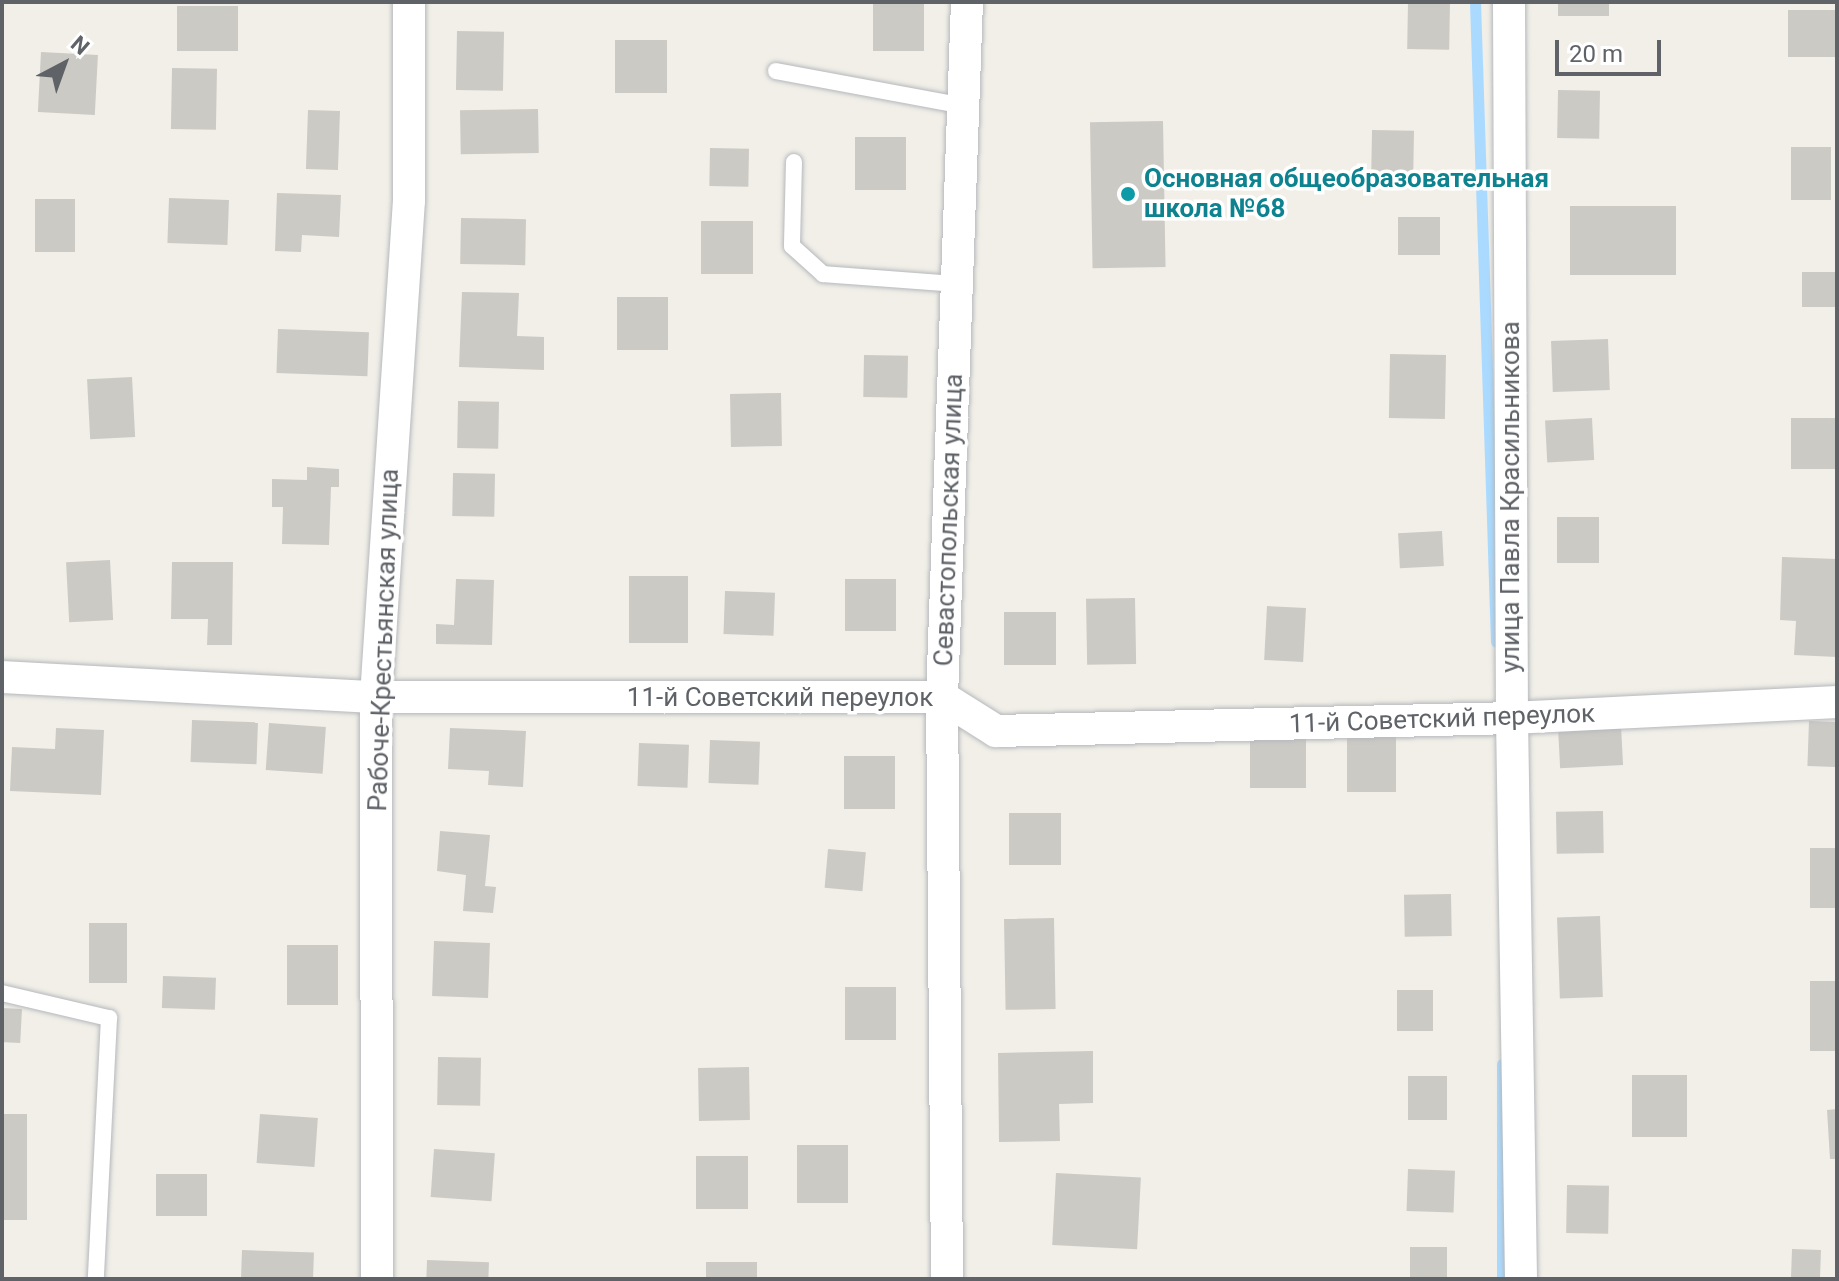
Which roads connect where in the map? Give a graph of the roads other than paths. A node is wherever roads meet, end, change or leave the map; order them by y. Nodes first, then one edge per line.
1 (409, 2) edge
2 (967, 2) edge
3 (1509, 2) edge
4 (776, 71) dead end
5 (964, 106) junction
6 (794, 162) dead end
7 (957, 284) junction
8 (2, 677) edge
9 (376, 697) junction
10 (942, 697) junction
11 (1837, 702) edge
12 (1512, 718) junction
13 (2, 993) edge
14 (96, 1279) edge
15 (377, 1279) edge
16 (947, 1279) edge
17 (1521, 1279) edge

1 - 9 street, Рабоче-Крестьянская улица
2 - 5 street, Севастопольская улица
3 - 12 street, улица Павла Красильникова
4 - 5 lane
5 - 7 street, Севастопольская улица
6 - 7 lane
7 - 10 street, Севастопольская улица
8 - 9 street, 11-й Советский переулок
9 - 10 street, 11-й Советский переулок
9 - 15 street, Рабоче-Крестьянская улица
10 - 12 street, 11-й Советский переулок
10 - 16 street, Севастопольская улица
11 - 12 street, 11-й Советский переулок
12 - 17 street, улица Павла Красильникова
13 - 14 lane

